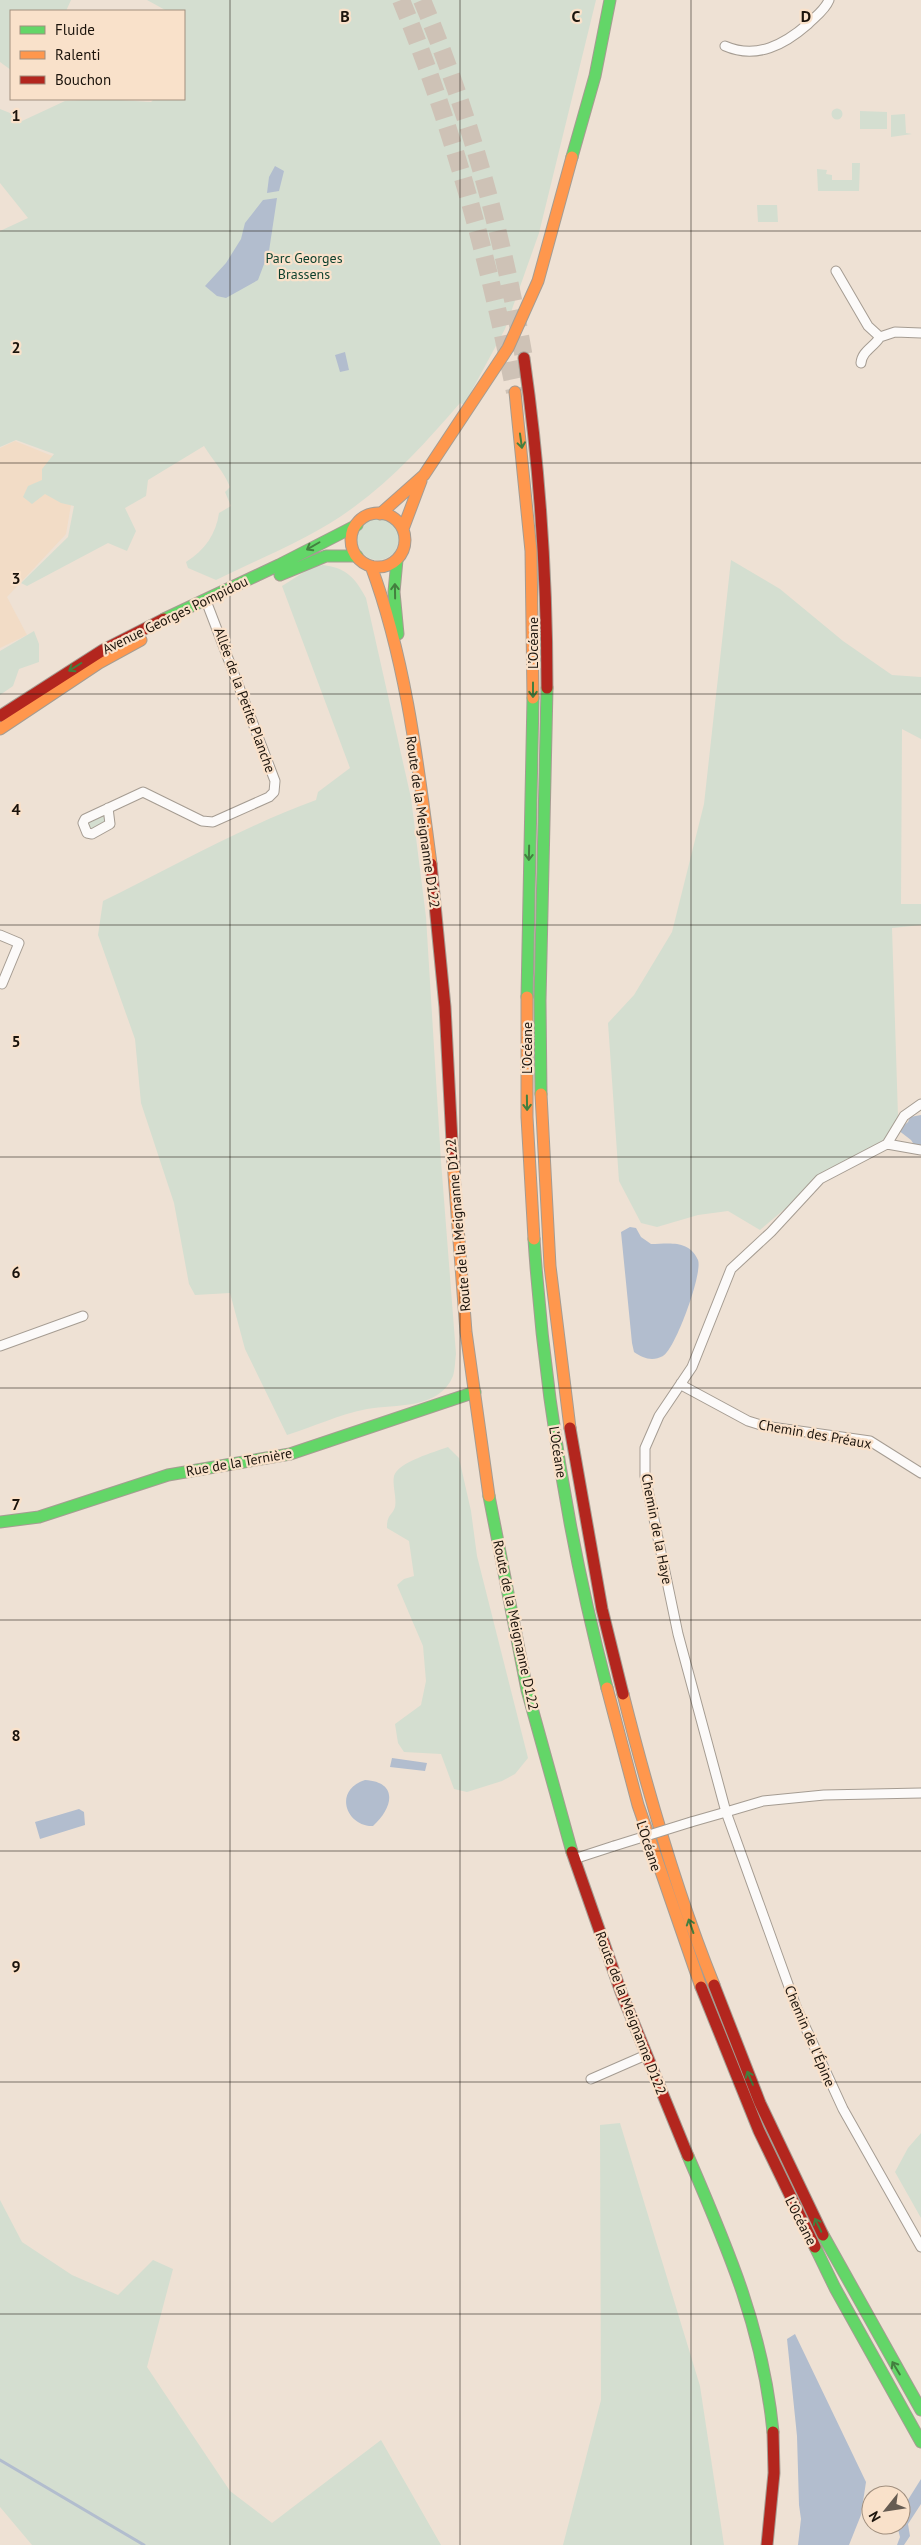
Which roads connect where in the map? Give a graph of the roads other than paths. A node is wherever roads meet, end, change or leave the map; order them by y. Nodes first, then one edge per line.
1 (610, 0) edge
2 (829, 0) edge
3 (725, 46) dead end
4 (836, 271) dead end
5 (921, 333) edge
6 (880, 337) junction
7 (524, 358) tunnel mouth
8 (861, 363) dead end
9 (514, 392) tunnel mouth
10 (424, 475) junction
11 (380, 514) junction
12 (357, 525) junction
13 (403, 529) junction
14 (357, 556) junction
15 (397, 560) junction
16 (371, 566) junction
17 (208, 606) junction
18 (400, 670) junction
19 (0, 716) edge
20 (0, 729) edge
21 (108, 808) dead end
22 (0, 935) edge
23 (2, 984) dead end
24 (921, 1104) edge
25 (887, 1144) junction
26 (921, 1150) edge
27 (83, 1316) dead end
28 (0, 1346) edge
29 (681, 1383) junction
30 (474, 1392) junction
31 (921, 1473) edge
32 (0, 1522) edge
33 (921, 1793) edge
34 (726, 1812) junction
35 (574, 1859) junction
36 (646, 2055) junction
37 (591, 2079) dead end
38 (921, 2247) edge
39 (921, 2410) edge
40 (921, 2442) edge
41 (767, 2545) edge

1 - 10 main road
2 - 3 street
4 - 6 street
5 - 6 street
6 - 8 street
39 -> 7 main road, L’Océane
9 -> 40 main road, L’Océane
10 - 11 main road
10 - 13 main road
11 - 12 main road
11 - 13 main road
12 - 14 main road
12 -> 19 main road, Avenue Georges Pompidou
13 - 15 main road
14 - 16 main road
14 - 17 main road, Avenue Georges Pompidou
15 - 16 main road
18 -> 15 main road
16 - 18 main road
17 - 20 main road, Avenue Georges Pompidou
17 - 21 street, Allée de la Petite Planche
18 - 30 main road, Route de la Meignanne D122
22 - 23 street
24 - 25 street
25 - 26 street
25 - 29 street, Chemin de la Haye
27 - 28 street
29 - 31 street, Chemin des Préaux
29 - 34 street, Chemin de la Haye
30 - 32 main road, Rue de la Ternière
30 - 35 main road, Route de la Meignanne D122
33 - 34 street
34 - 35 street, bridge
34 - 38 street, Chemin de l'Épine
35 - 36 main road, Route de la Meignanne D122
36 - 37 street
36 - 41 main road, Route de la Meignanne D122

